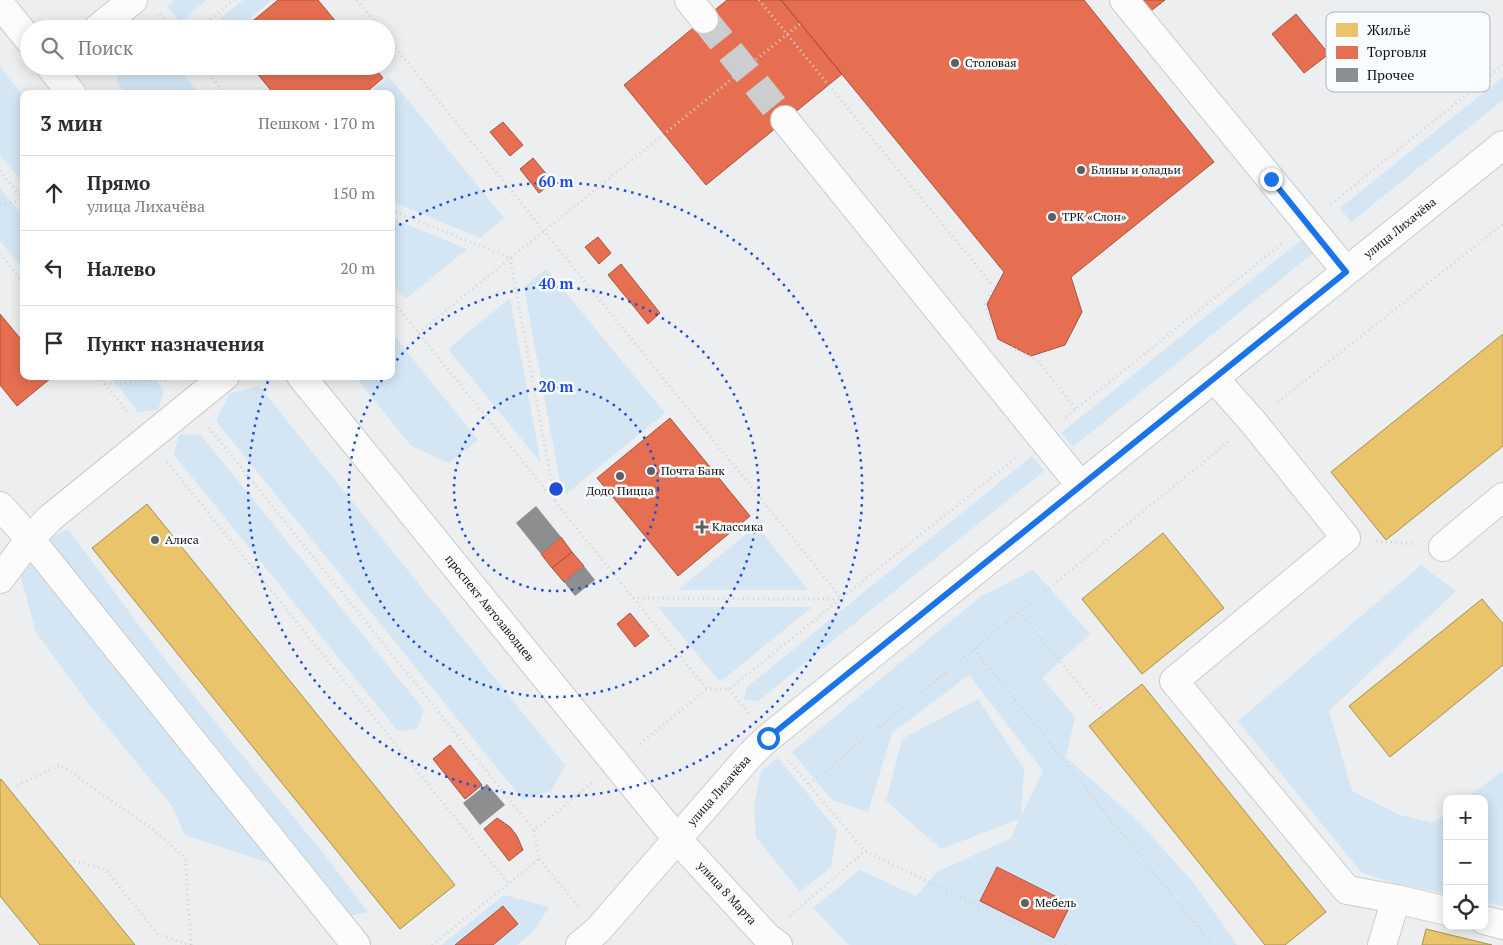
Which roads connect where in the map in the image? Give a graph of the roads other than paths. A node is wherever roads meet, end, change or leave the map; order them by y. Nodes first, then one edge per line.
1 (133, 0) edge
2 (1124, 0) edge
3 (0, 4) edge
4 (108, 20) edge
5 (20, 29) edge
6 (58, 75) edge
7 (69, 90) edge
8 (785, 120) tunnel mouth
9 (1503, 144) edge
10 (1346, 272) junction
11 (1214, 378) junction
12 (220, 380) edge
13 (304, 380) edge
14 (1081, 486) junction
15 (1503, 497) edge
16 (0, 506) edge
17 (30, 540) junction
18 (1443, 547) road end
19 (0, 579) edge
20 (677, 839) junction
21 (1396, 899) junction
22 (1443, 910) edge
23 (1488, 921) edge
24 (1503, 925) edge
25 (589, 938) edge
26 (772, 941) edge
27 (356, 945) edge
28 (1382, 945) edge

1 - 4 main road
2 - 10 main road
3 - 5 main road
6 - 7 main road
8 - 14 main road
9 - 10 main road, улица Лихачёва
10 - 11 main road, улица Лихачёва
11 - 14 main road, улица Лихачёва
11 - 21 main road
12 - 17 main road
13 - 20 main road, проспект Автозаводцев
14 - 20 main road, улица Лихачёва
15 - 18 main road
16 - 17 main road
17 - 19 main road
17 - 27 main road
20 - 25 main road, улица Лихачёва
20 - 26 main road, улица 8 Марта
21 - 22 main road
21 - 28 main road
23 - 24 main road

